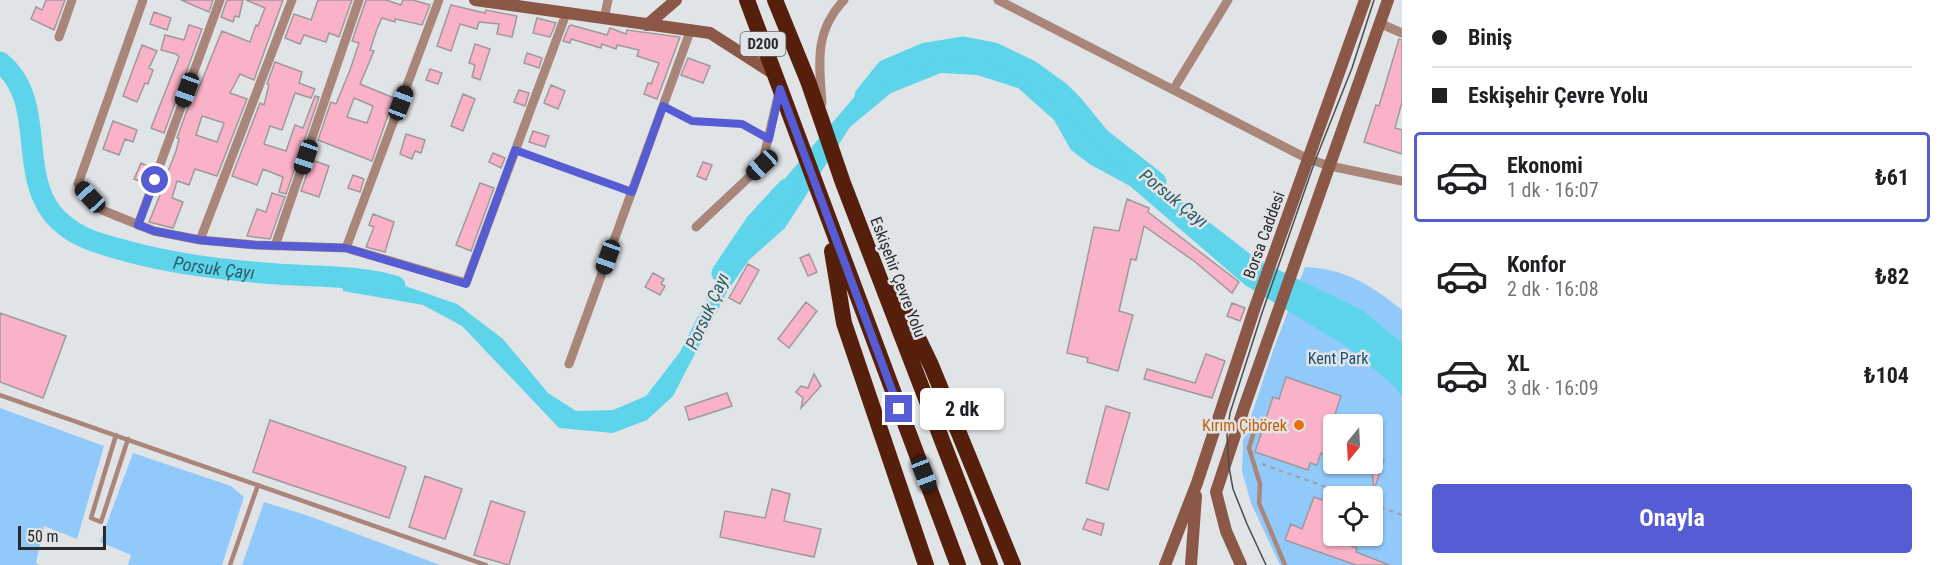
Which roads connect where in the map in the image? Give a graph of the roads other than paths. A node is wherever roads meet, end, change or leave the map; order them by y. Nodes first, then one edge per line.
1 (72, 0) edge
2 (143, 0) edge
3 (220, 0) edge
4 (292, 0) edge
5 (359, 0) edge
6 (440, 0) edge
7 (475, 0) edge
8 (608, 0) edge
9 (676, 0) edge
10 (747, 0) edge
11 (776, 0) edge
12 (844, 0) edge
13 (998, 0) edge
14 (1228, 0) edge
15 (1365, 0) edge
16 (1388, 0) edge
17 (508, 2) edge
18 (566, 14) junction
19 (604, 19) junction
20 (1379, 23) junction
21 (647, 25) junction
22 (691, 29) junction
23 (1402, 33) edge
24 (58, 38) dead end
25 (777, 82) junction
26 (1173, 90) junction
27 (663, 106) junction
28 (823, 120) junction
29 (769, 139) junction
30 (515, 150) junction
31 (1308, 159) junction
32 (1330, 165) junction
33 (1402, 181) edge
34 (843, 183) junction
35 (632, 192) junction
36 (826, 214) junction
37 (138, 225) junction
38 (696, 227) dead end
39 (200, 240) junction
40 (275, 246) junction
41 (346, 248) junction
42 (569, 364) dead end
43 (0, 395) edge
44 (1239, 422) junction
45 (116, 435) junction
46 (128, 440) junction
47 (1197, 483) junction
48 (258, 485) junction
49 (230, 565) edge
50 (486, 565) edge
51 (926, 565) edge
52 (958, 565) edge
53 (990, 565) edge
54 (1013, 565) edge
55 (1165, 565) edge
56 (1191, 565) edge
57 (1241, 565) edge
58 (1284, 565) edge

1 - 24 street
2 - 37 street
3 - 37 street
4 - 39 street
5 - 40 street
6 - 41 street
7 - 17 main road
8 - 19 street
9 - 21 main road
10 - 25 highway, D200
11 - 28 highway, Eskişehir Çevre Yolu / D200
12 - 28 street
13 - 26 street
14 - 26 street
15 - 31 main road, Borsa Caddesi
16 - 20 main road
17 - 18 main road
18 - 19 main road
18 - 30 street
19 - 21 main road
20 - 23 street
20 - 32 main road
21 - 22 main road
22 - 25 main road
22 - 27 street
25 - 29 street
25 - 36 highway, D200
26 - 31 street
27 - 29 lane
27 - 35 street
28 - 34 highway, Eskişehir Çevre Yolu / D200
29 - 38 street
30 - 35 lane
30 - 41 street
31 - 32 street
31 - 47 main road, Borsa Caddesi
32 - 33 street
32 - 44 main road
34 - 53 highway, Eskişehir Çevre Yolu / D200
34 - 54 highway
35 - 42 street
36 - 51 highway
36 - 52 highway, D200
37 - 39 street
39 - 40 street
40 - 41 street
43 - 45 lane
44 - 57 main road
44 - 58 lane
45 - 46 lane
45 - 46 lane
46 - 48 lane
47 - 55 main road
47 - 56 main road
48 - 49 lane
48 - 50 lane

